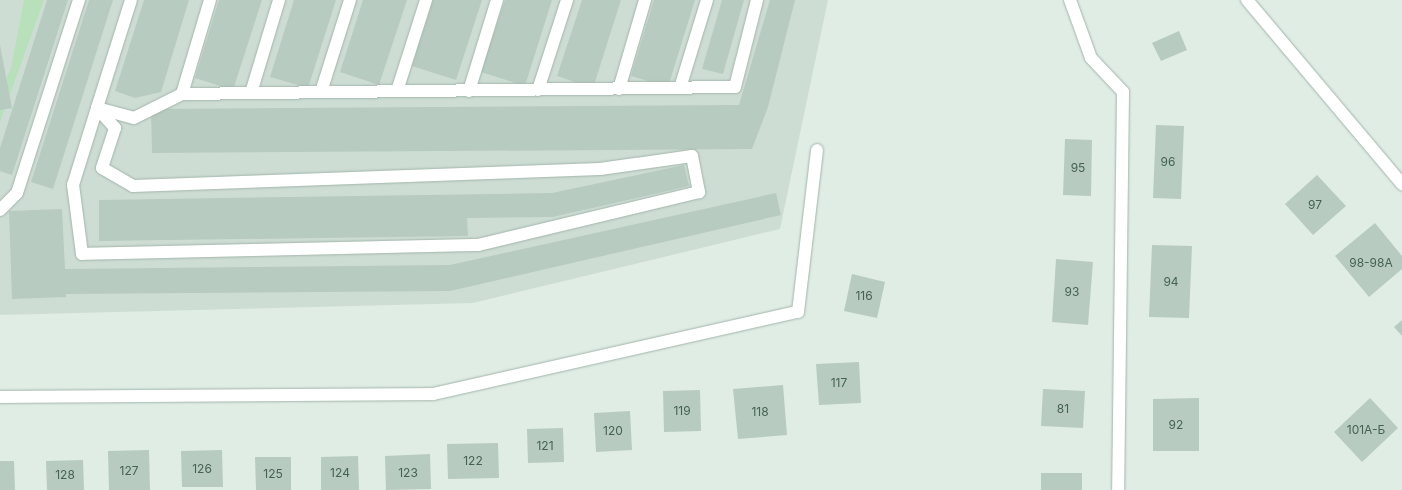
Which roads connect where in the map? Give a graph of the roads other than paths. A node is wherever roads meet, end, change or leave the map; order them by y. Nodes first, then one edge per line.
1 (79, 0) edge
2 (130, 0) edge
3 (210, 0) edge
4 (279, 0) edge
5 (350, 0) edge
6 (426, 0) edge
7 (497, 0) edge
8 (567, 0) edge
9 (645, 0) edge
10 (707, 0) edge
11 (757, 0) edge
12 (1070, 0) edge
13 (1247, 0) edge
14 (680, 88) junction
15 (619, 89) junction
16 (538, 90) junction
17 (469, 91) junction
18 (321, 92) junction
19 (397, 92) junction
20 (251, 93) junction
21 (182, 94) junction
22 (97, 108) junction
23 (817, 150) dead end
24 (1402, 184) edge
25 (0, 210) edge
26 (0, 397) edge
27 (1118, 490) edge

1 - 25 street
2 - 22 street
3 - 21 street
4 - 20 street
5 - 18 street
6 - 19 street
7 - 17 street
8 - 16 street
9 - 15 street
10 - 14 street
11 - 14 street
12 - 27 street
13 - 24 street
14 - 15 street
15 - 16 street
16 - 17 street
17 - 19 street
18 - 19 street
18 - 20 street
20 - 21 street
21 - 22 street
22 - 22 street
23 - 26 street

